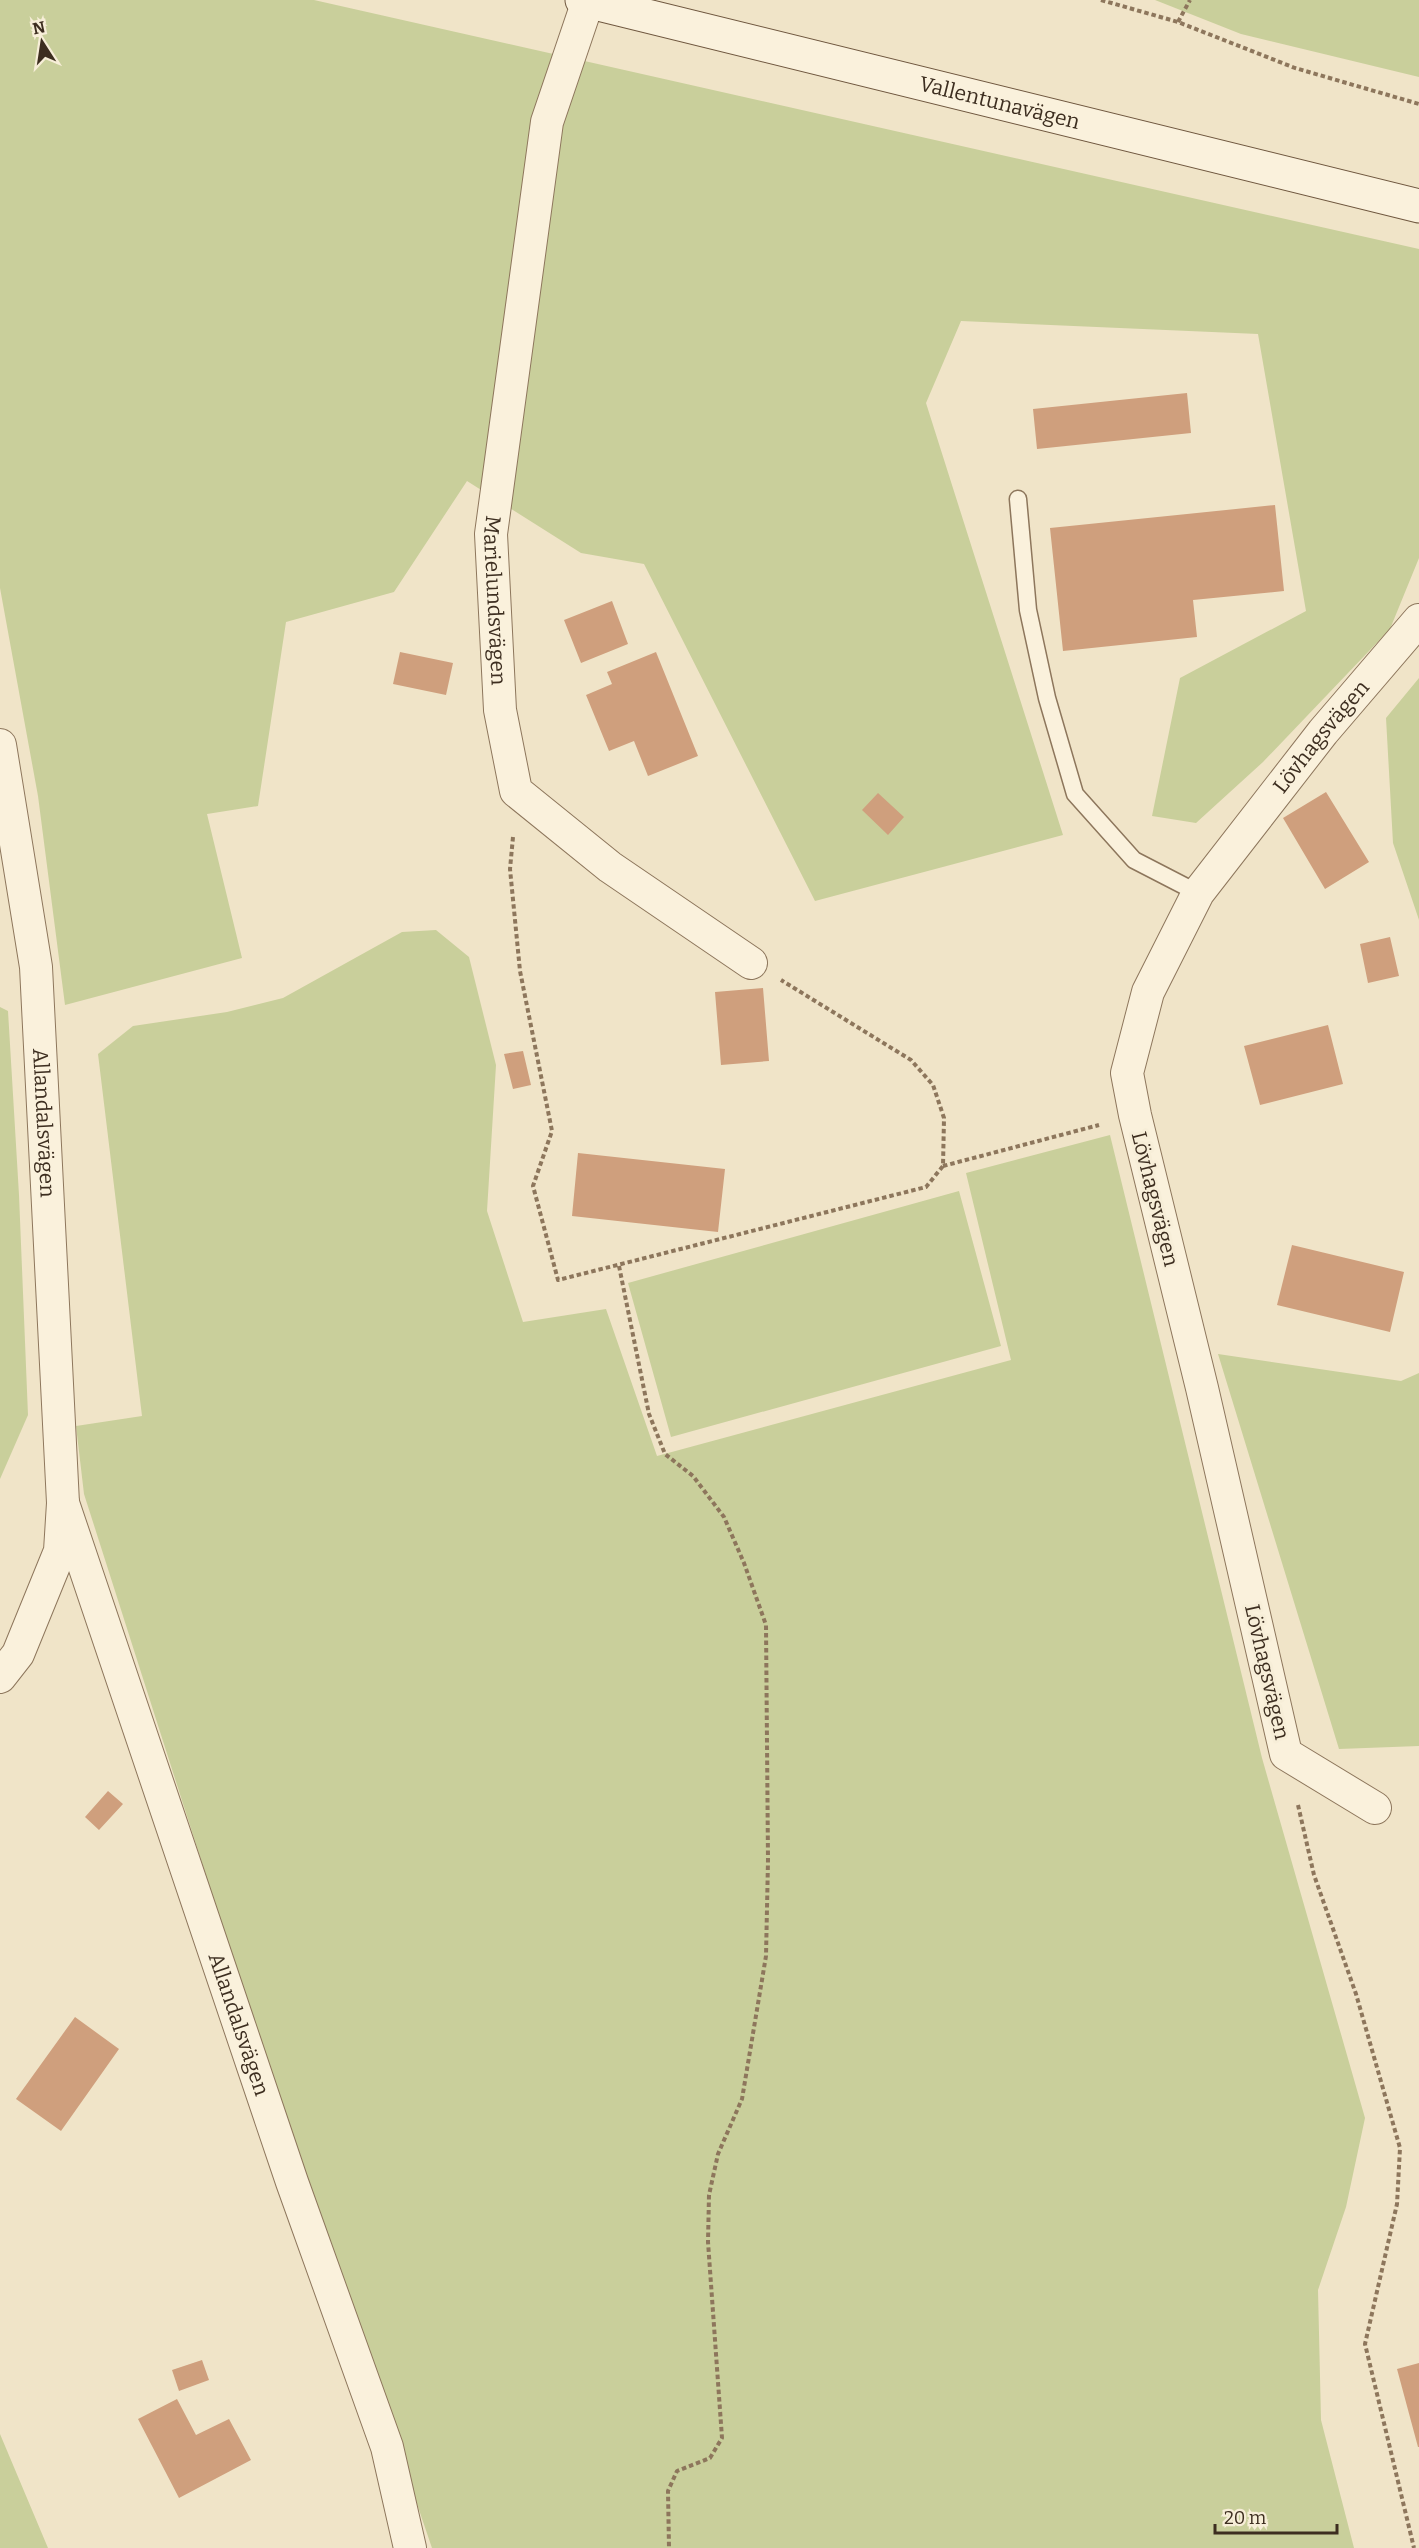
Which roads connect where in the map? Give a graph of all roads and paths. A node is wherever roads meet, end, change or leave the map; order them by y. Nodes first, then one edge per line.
1 (1101, 0) edge
2 (1190, 0) edge
3 (585, 1) edge
4 (1178, 22) junction
5 (1419, 104) edge
6 (1419, 206) edge
7 (1018, 499) dead end
8 (1419, 620) edge
9 (0, 745) edge
10 (516, 791) junction
11 (1198, 893) junction
12 (751, 963) joint
13 (1135, 1115) junction
14 (943, 1166) junction
15 (619, 1266) junction
16 (63, 1503) junction
17 (0, 1677) edge
18 (1286, 1754) junction
19 (1375, 1808) dead end
20 (410, 2548) edge
21 (669, 2548) edge
22 (1414, 2548) edge

1 - 4 path
2 - 4 path
3 - 6 main road, Vallentunavägen
3 - 10 street, Marielundsvägen
4 - 5 path
7 - 11 lane
8 - 11 street, Lövhagsvägen
9 - 16 street, Allandalsvägen
10 - 12 street
10 - 15 path
11 - 13 street, Lövhagsvägen
12 - 14 path
13 - 14 path
13 - 18 street, Lövhagsvägen
14 - 15 path
15 - 21 path
16 - 17 street, Allandalsvägen
16 - 20 street, Allandalsvägen
18 - 19 street, Lövhagsvägen
18 - 22 path

